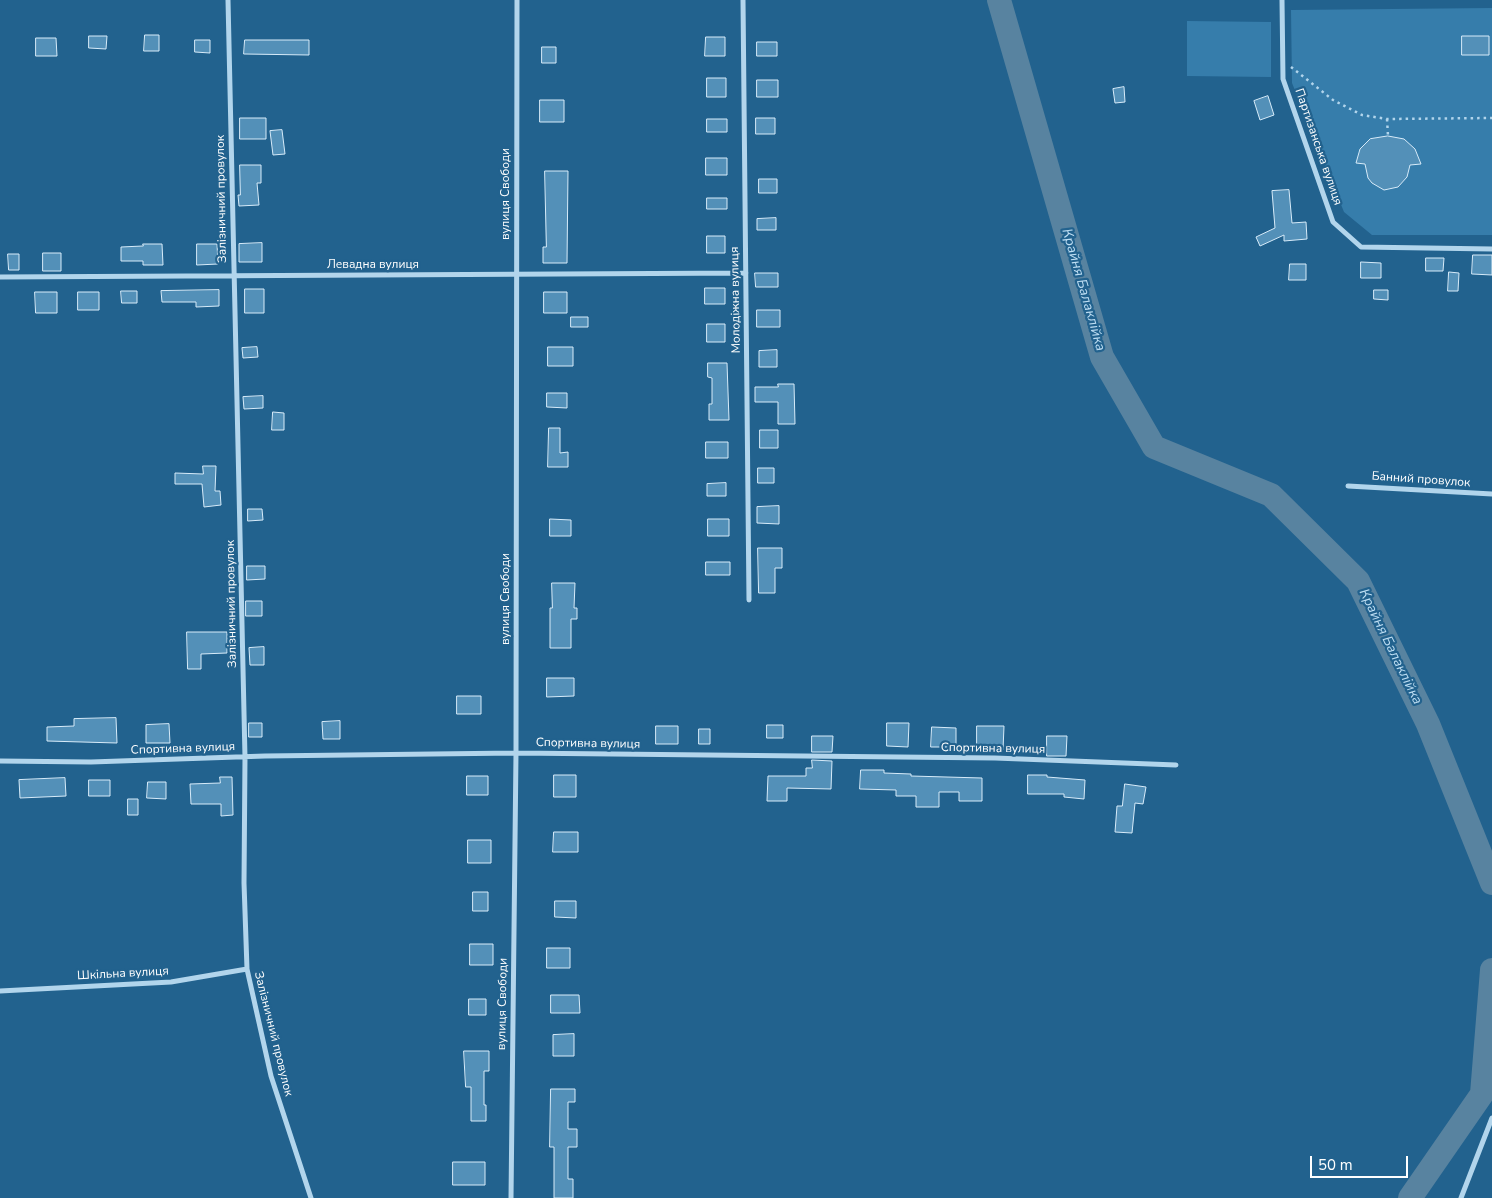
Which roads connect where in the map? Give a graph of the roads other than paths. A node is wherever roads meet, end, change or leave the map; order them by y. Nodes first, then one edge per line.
1 (228, 0) edge
2 (517, 0) edge
3 (743, 0) edge
4 (1282, 0) edge
5 (1492, 249) edge
6 (516, 274) junction
7 (746, 274) junction
8 (234, 276) junction
9 (0, 277) edge
10 (1348, 486) dead end
11 (1492, 494) edge
12 (749, 600) dead end
13 (516, 753) junction
14 (245, 757) junction
15 (0, 761) edge
16 (1176, 766) dead end
17 (247, 969) junction
18 (0, 991) edge
19 (1492, 1118) edge
20 (311, 1198) edge
21 (511, 1198) edge
22 (1462, 1198) edge

1 - 8 street, Залізничний провулок
2 - 6 street, вулиця Свободи
3 - 7 street, Молодіжна вулиця
4 - 5 street, Партизанська вулиця
6 - 7 street, Левадна вулиця
6 - 8 street, Левадна вулиця
6 - 13 street, вулиця Свободи
7 - 12 street, Молодіжна вулиця
8 - 9 street, Левадна вулиця
8 - 14 street, Залізничний провулок
10 - 11 street, Банний провулок
13 - 14 street, Спортивна вулиця
13 - 16 street, Спортивна вулиця
13 - 21 street, вулиця Свободи
14 - 15 street, Спортивна вулиця
14 - 17 street, Залізничний провулок
17 - 18 street, Шкільна вулиця
17 - 20 street, Залізничний провулок
19 - 22 street

